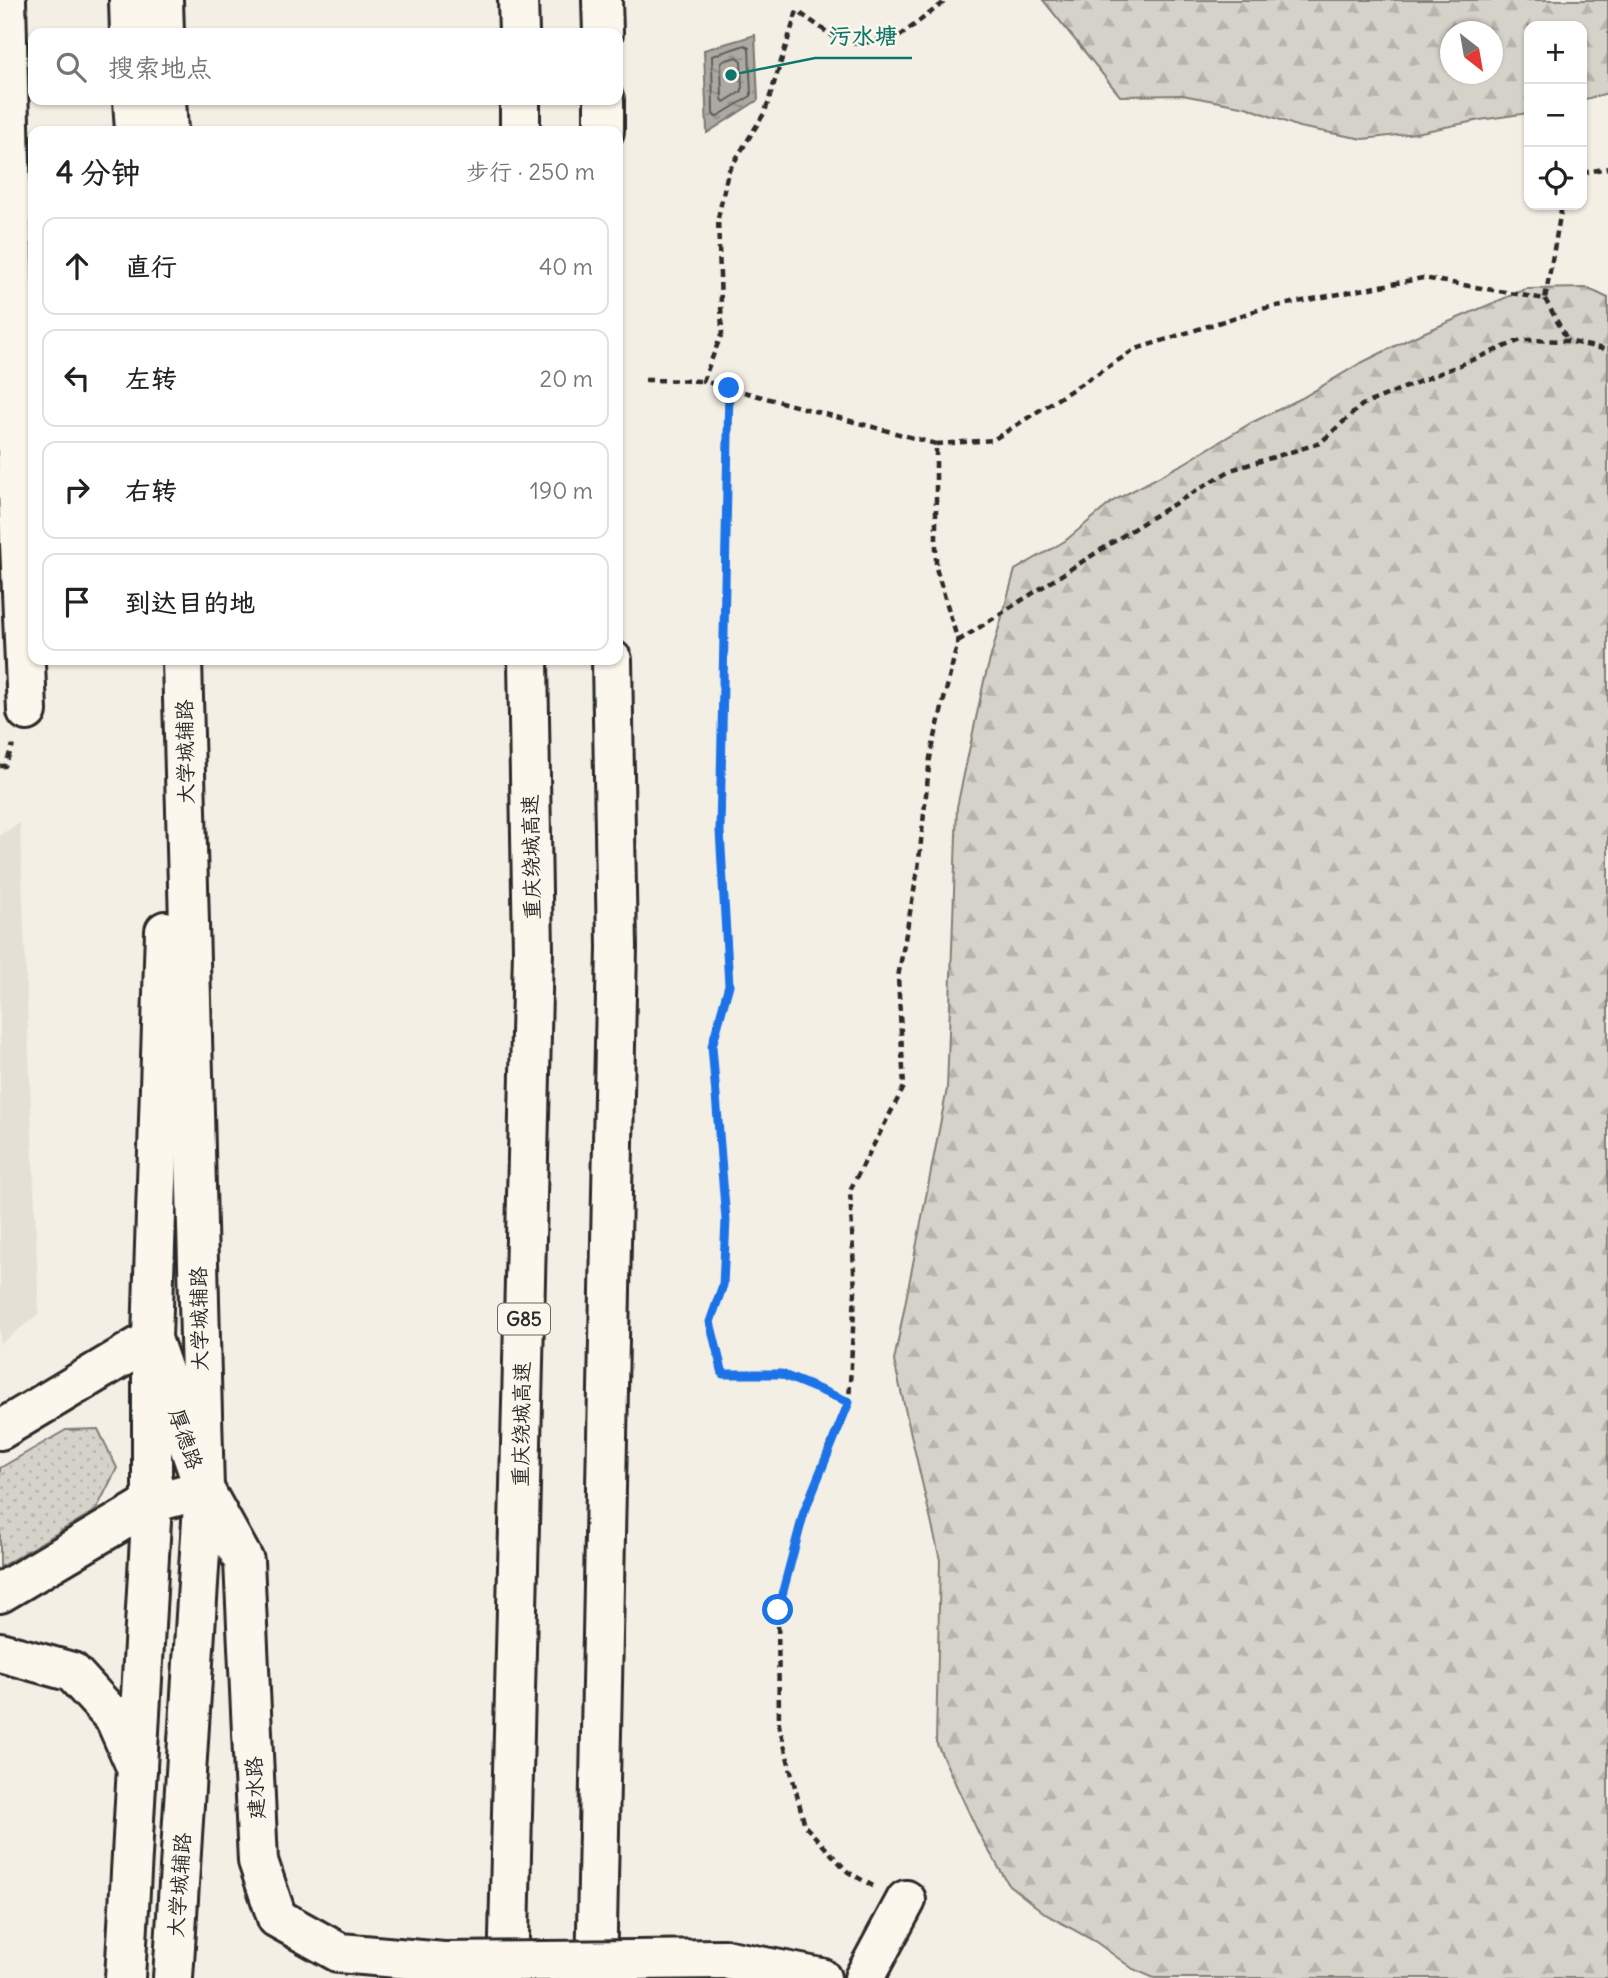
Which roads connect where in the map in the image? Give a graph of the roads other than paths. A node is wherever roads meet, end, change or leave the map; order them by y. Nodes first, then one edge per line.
1 (6, 0) edge
2 (129, 0) edge
3 (163, 0) edge
4 (518, 0) edge
5 (602, 0) edge
6 (130, 28) edge
7 (164, 28) edge
8 (519, 28) edge
9 (603, 28) edge
10 (133, 105) edge
11 (166, 105) edge
12 (520, 105) edge
13 (604, 105) edge
14 (135, 126) edge
15 (168, 126) edge
16 (520, 126) edge
17 (604, 126) edge
18 (5, 172) edge
19 (9, 498) edge
20 (157, 665) edge
21 (183, 665) edge
22 (528, 665) edge
23 (612, 665) edge
24 (27, 711) dead end
25 (152, 1339) junction
26 (0, 1430) edge
27 (204, 1489) junction
28 (152, 1503) junction
29 (0, 1593) edge
30 (0, 1652) edge
31 (137, 1769) junction
32 (905, 1902) road end
33 (125, 1978) edge
34 (173, 1978) edge
35 (508, 1978) edge
36 (596, 1978) edge
37 (821, 1978) edge
38 (864, 1978) edge

1 - 18 main road
2 - 6 main road
3 - 7 main road
4 - 8 main road
5 - 9 main road
10 - 14 main road
11 - 15 main road
12 - 16 main road
13 - 17 main road
18 - 19 main road
19 - 24 main road
20 - 25 main road, 大学城辅路
21 - 27 main road, 大学城辅路
22 - 35 main road, 重庆绕城高速 / G85
23 - 36 main road
25 - 26 main road
25 - 27 main road, 厚德路
25 - 28 main road, 大学城辅路
27 - 28 main road, 厚德路
27 - 34 main road, 大学城辅路
27 - 37 main road, 建水路, bridge
28 - 29 main road, 厚德路
28 - 31 main road, 大学城辅路
30 - 31 main road
31 - 33 main road, 大学城辅路
32 - 38 main road

